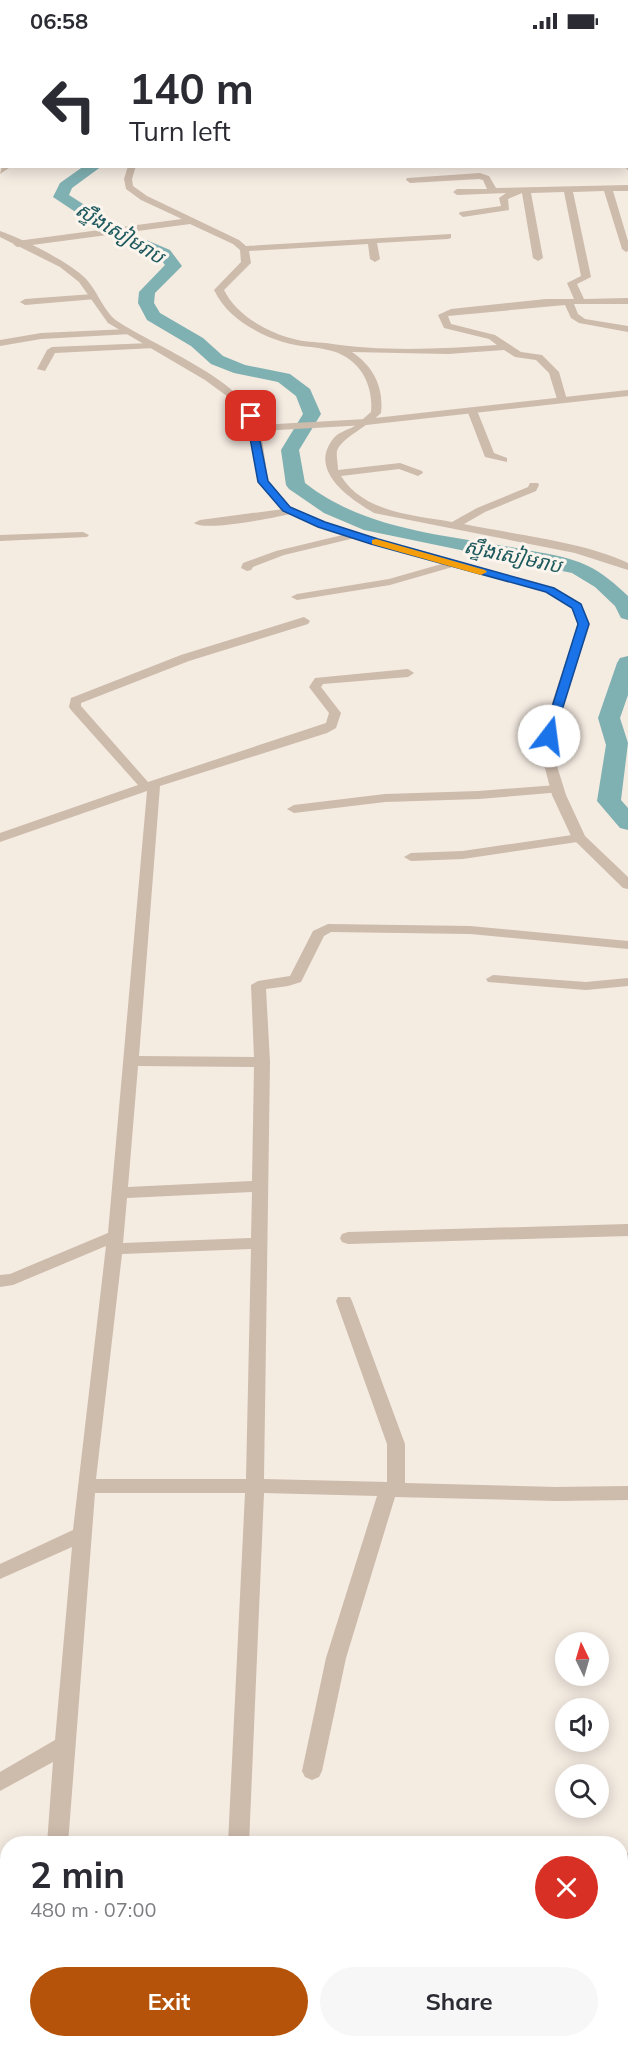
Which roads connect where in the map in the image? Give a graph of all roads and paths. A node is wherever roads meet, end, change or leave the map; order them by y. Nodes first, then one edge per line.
1 (131, 168) edge
2 (410, 180) dead end
3 (628, 188) edge
4 (608, 189) junction
5 (568, 190) junction
6 (493, 191) junction
7 (522, 191) junction
8 (457, 192) dead end
9 (463, 214) dead end
10 (190, 221) junction
11 (0, 234) edge
12 (448, 236) dead end
13 (372, 240) junction
14 (17, 244) junction
15 (244, 249) junction
16 (626, 249) dead end
17 (538, 258) dead end
18 (375, 259) dead end
19 (93, 297) junction
20 (580, 301) junction
21 (628, 301) edge
22 (25, 302) dead end
23 (569, 303) junction
24 (628, 329) edge
25 (128, 332) junction
26 (0, 343) edge
27 (151, 346) junction
28 (504, 347) junction
29 (336, 348) junction
30 (42, 369) dead end
31 (628, 393) edge
32 (562, 400) junction
33 (472, 410) junction
34 (360, 422) junction
35 (255, 428) junction
36 (503, 460) dead end
37 (418, 472) dead end
38 (334, 474) junction
39 (534, 484) dead end
40 (291, 511) junction
41 (200, 523) dead end
42 (455, 525) junction
43 (83, 535) dead end
44 (355, 535) junction
45 (0, 539) edge
46 (453, 564) junction
47 (628, 567) edge
48 (248, 568) dead end
49 (297, 597) dead end
50 (304, 621) dead end
51 (408, 673) dead end
52 (150, 785) junction
53 (557, 789) junction
54 (294, 809) dead end
55 (0, 838) edge
56 (579, 838) junction
57 (411, 857) dead end
58 (628, 885) edge
59 (628, 945) edge
60 (493, 979) dead end
61 (628, 982) edge
62 (131, 1061) junction
63 (262, 1062) junction
64 (260, 1186) junction
65 (120, 1193) junction
66 (628, 1230) edge
67 (348, 1238) dead end
68 (115, 1242) junction
69 (259, 1243) junction
70 (0, 1281) edge
71 (344, 1301) dead end
72 (86, 1486) junction
73 (255, 1486) junction
74 (392, 1490) junction
75 (628, 1493) edge
76 (82, 1534) junction
77 (0, 1572) edge
78 (65, 1745) junction
79 (312, 1771) dead end
80 (0, 1782) edge
81 (58, 1836) edge
82 (238, 1836) edge

1 - 10 street
2 - 6 street
3 - 4 street
4 - 5 street
4 - 16 street
5 - 7 street
5 - 20 street
6 - 7 street
6 - 8 street
7 - 9 street
7 - 17 street
10 - 14 street
10 - 15 street
11 - 14 street
12 - 13 street
13 - 15 street
13 - 18 street
14 - 19 street
15 - 29 street
19 - 22 street
19 - 25 street
20 - 21 street
20 - 23 street
23 - 24 street
23 - 28 street
25 - 26 street
25 - 27 street
27 - 30 street
27 - 35 street
28 - 29 street
28 - 32 street
29 - 34 street
31 - 32 street
32 - 33 street
33 - 34 street
33 - 36 street
34 - 35 street
34 - 38 street
35 - 40 street
37 - 38 street
38 - 42 street
39 - 42 street
40 - 41 street
40 - 44 street
42 - 47 street
43 - 45 street
44 - 46 street
44 - 48 street
46 - 49 street
46 - 53 street
50 - 52 street
51 - 52 street
52 - 55 street
52 - 62 street
53 - 54 street
53 - 56 street
56 - 57 street
56 - 58 street
59 - 63 street
60 - 61 street
62 - 63 street
62 - 65 street
63 - 64 street
64 - 65 street
64 - 69 street
65 - 68 street
66 - 67 street
68 - 69 street
68 - 70 street
68 - 72 street
69 - 73 street
71 - 74 street
72 - 73 street
72 - 76 street
73 - 74 street
73 - 82 street
74 - 75 street
74 - 79 street
76 - 77 street
76 - 78 street
78 - 80 street
78 - 81 street

